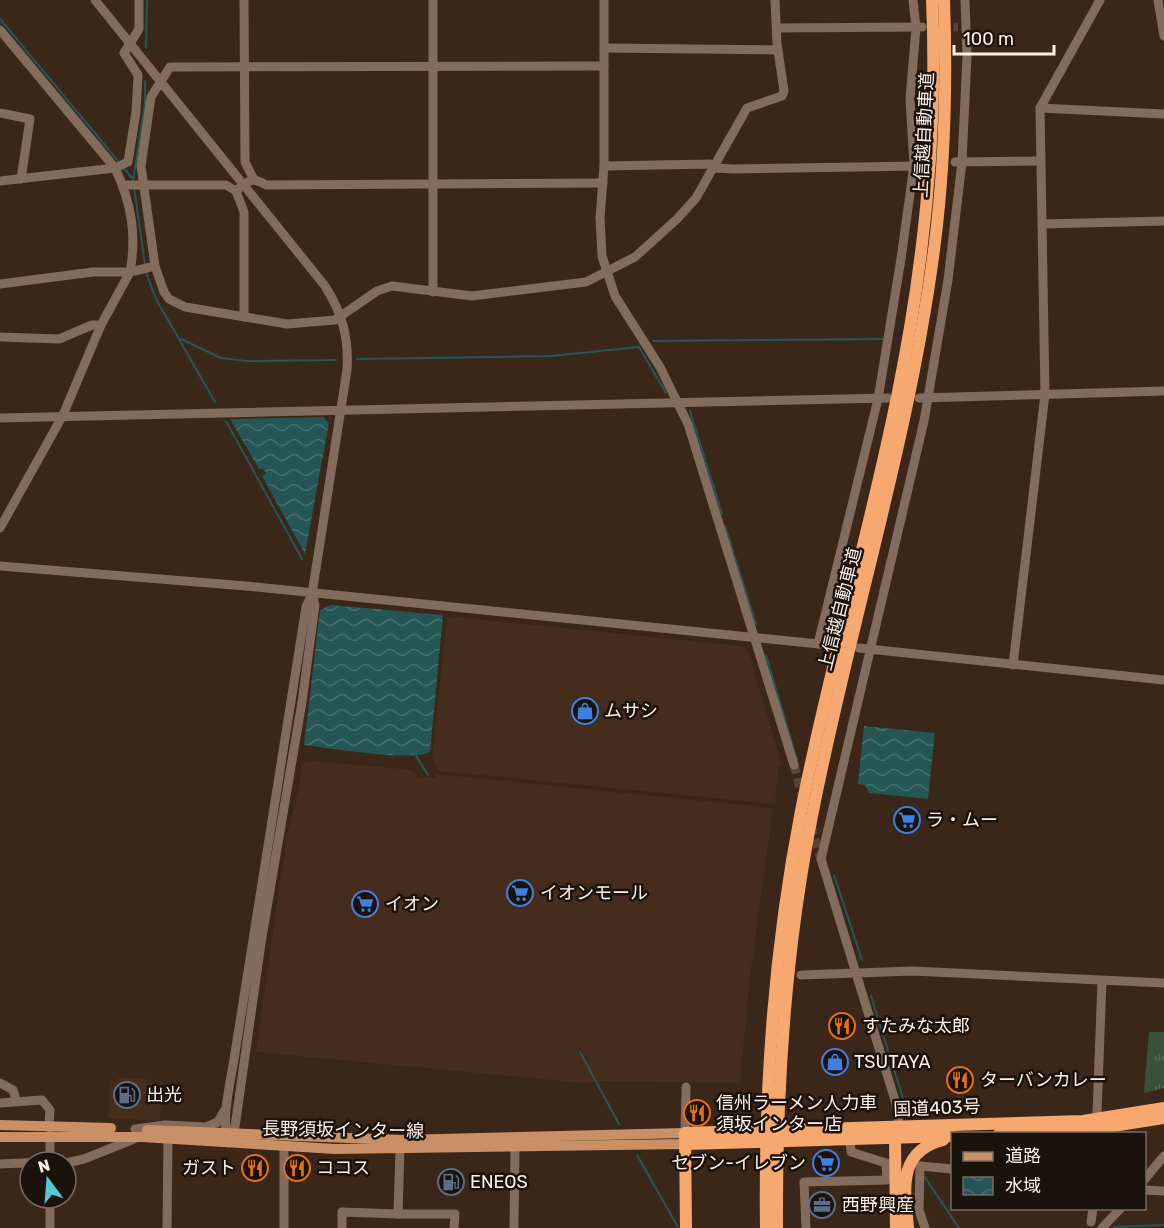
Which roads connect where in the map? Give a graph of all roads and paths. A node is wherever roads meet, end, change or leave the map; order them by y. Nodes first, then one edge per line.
1 (95, 0) edge
2 (140, 0) edge
3 (244, 0) edge
4 (433, 0) edge
5 (604, 0) edge
6 (775, 0) edge
7 (913, 0) edge
8 (932, 0) edge
9 (944, 0) edge
10 (964, 0) edge
11 (1100, 0) edge
12 (1158, 0) edge
13 (777, 28) junction
14 (919, 28) junction
15 (0, 30) edge
16 (1164, 36) edge
17 (130, 43) junction
18 (604, 48) junction
19 (778, 50) junction
20 (244, 66) junction
21 (433, 66) junction
22 (604, 66) junction
23 (161, 82) junction
24 (1040, 108) junction
25 (0, 113) edge
26 (1164, 114) edge
27 (1041, 161) junction
28 (959, 162) junction
29 (917, 165) junction
30 (119, 166) junction
31 (604, 166) junction
32 (715, 168) junction
33 (253, 178) junction
34 (21, 179) junction
35 (0, 182) edge
36 (432, 183) junction
37 (603, 183) junction
38 (125, 184) junction
39 (142, 184) junction
40 (240, 188) junction
41 (1164, 220) edge
42 (1042, 224) junction
43 (149, 268) junction
44 (130, 272) junction
45 (607, 272) junction
46 (0, 284) edge
47 (433, 292) junction
48 (342, 316) junction
49 (244, 317) junction
50 (101, 326) junction
51 (0, 337) edge
52 (1164, 391) edge
53 (1045, 394) junction
54 (924, 398) junction
55 (883, 399) junction
56 (679, 402) junction
57 (340, 409) junction
58 (63, 415) junction
59 (0, 418) edge
60 (0, 528) edge
61 (0, 566) edge
62 (312, 594) junction
63 (752, 637) junction
64 (818, 644) junction
65 (829, 645) dead end
66 (864, 648) junction
67 (1013, 665) junction
68 (1164, 680) edge
69 (794, 765) tunnel mouth
70 (801, 975) dead end
71 (858, 975) junction
72 (1102, 981) junction
73 (1164, 983) edge
74 (0, 1083) edge
75 (686, 1086) dead end
76 (16, 1100) junction
77 (0, 1103) edge
78 (227, 1105) junction
79 (1097, 1108) dead end
80 (1164, 1108) edge
81 (1164, 1118) edge
82 (772, 1119) junction
83 (0, 1125) edge
84 (50, 1131) junction
85 (1054, 1132) edge
86 (139, 1133) junction
87 (899, 1135) junction
88 (0, 1137) edge
89 (229, 1137) junction
90 (951, 1137) edge
91 (951, 1137) edge
92 (168, 1138) junction
93 (686, 1139) junction
94 (850, 1140) junction
95 (284, 1146) junction
96 (515, 1147) junction
97 (400, 1149) junction
98 (49, 1150) edge
99 (1164, 1155) edge
100 (774, 1159) junction
101 (78, 1160) edge
102 (18, 1163) edge
103 (0, 1164) edge
104 (951, 1169) edge
105 (1146, 1178) edge
106 (905, 1188) junction
107 (1146, 1190) edge
108 (1164, 1191) edge
109 (50, 1210) edge
110 (1093, 1210) edge
111 (1120, 1210) edge
112 (398, 1214) junction
113 (1091, 1222) dead end
114 (50, 1228) edge
115 (167, 1228) edge
116 (284, 1228) edge
117 (342, 1228) edge
118 (454, 1228) edge
119 (514, 1228) edge
120 (686, 1228) edge
121 (765, 1228) edge
122 (777, 1228) edge
123 (784, 1228) edge
124 (806, 1228) edge
125 (896, 1228) edge
126 (908, 1228) edge
127 (925, 1228) edge
128 (1102, 1228) edge

1 - 17 street
2 - 17 street
3 - 20 street
4 - 21 street
5 - 18 street
6 - 13 street
7 - 14 street
8 - 82 highway, 上信越自動車道
9 - 82 highway, 上信越自動車道
10 - 28 street
11 - 24 street
12 - 16 street
13 - 14 street
13 - 19 street
14 - 29 street
15 - 30 street
17 - 23 street
17 - 30 street
18 - 19 street
18 - 22 street
19 - 32 street
20 - 21 street
20 - 23 street
20 - 33 street
21 - 22 street
21 - 36 street
22 - 31 street
23 - 39 street
23 - 40 street
24 - 26 street
24 - 27 street
25 - 34 street
27 - 28 street
27 - 42 street
28 - 54 street
29 - 32 street
29 - 55 street
30 - 34 street
30 - 38 street
31 - 32 street
31 - 37 street
32 - 45 street
33 - 36 street
33 - 40 street
34 - 35 street
36 - 37 street
36 - 47 street
37 - 45 street
38 - 39 street
38 - 44 street
39 - 40 street
39 - 43 street
40 - 48 street
40 - 49 street
41 - 42 street
42 - 53 street
43 - 44 street
43 - 49 street
44 - 46 street
44 - 50 street
45 - 47 street
45 - 56 street
47 - 48 street
48 - 49 street
48 - 57 street
50 - 51 street
50 - 58 street
52 - 53 street
53 - 54 street
53 - 67 street
54 - 66 street
55 - 56 street
55 - 64 street
56 - 57 street
56 - 63 street
57 - 58 street
57 - 62 street
58 - 59 street
58 - 60 street
61 - 62 street
62 - 63 street
62 - 78 street
62 - 89 street
63 - 64 street
63 - 69 street
64 - 65 street
66 - 67 street
66 - 71 street
67 - 68 street
70 - 71 street
71 - 72 street
71 - 87 street
72 - 73 street
72 - 79 street
74 - 76 street
75 - 93 street
76 - 77 street
76 - 84 street
78 - 86 street
78 - 89 street
80 - 87 highway, 国道403号
81 - 85 highway, 国道403号
82 - 100 highway, 上信越自動車道
83 - 84 main road, 長野須坂インター線
84 - 86 main road, 長野須坂インター線
84 - 88 main road, 長野須坂インター線
84 - 98 street
86 - 89 main road, 長野須坂インター線
86 - 92 main road, 長野須坂インター線
86 - 101 street
87 - 90 highway, 国道403号
87 - 93 highway, 国道403号
87 - 94 highway, 国道403号
87 - 106 highway
87 - 125 highway
89 - 92 main road, 長野須坂インター線
89 - 93 main road, 長野須坂インター線
89 - 95 main road, 長野須坂インター線
91 - 106 highway
92 - 115 street
93 - 94 highway, 国道403号
93 - 96 main road, 長野須坂インター線
93 - 120 highway
94 - 124 street
95 - 97 main road, 長野須坂インター線
95 - 116 street
96 - 97 main road, 長野須坂インター線
96 - 119 street
97 - 112 street
99 - 105 street
100 - 121 highway, 上信越自動車道
100 - 122 highway, 上信越自動車道
100 - 123 highway
102 - 103 street
104 - 127 street
106 - 126 highway
107 - 108 street
109 - 114 street
110 - 113 street
111 - 128 street
112 - 117 street
112 - 118 street

